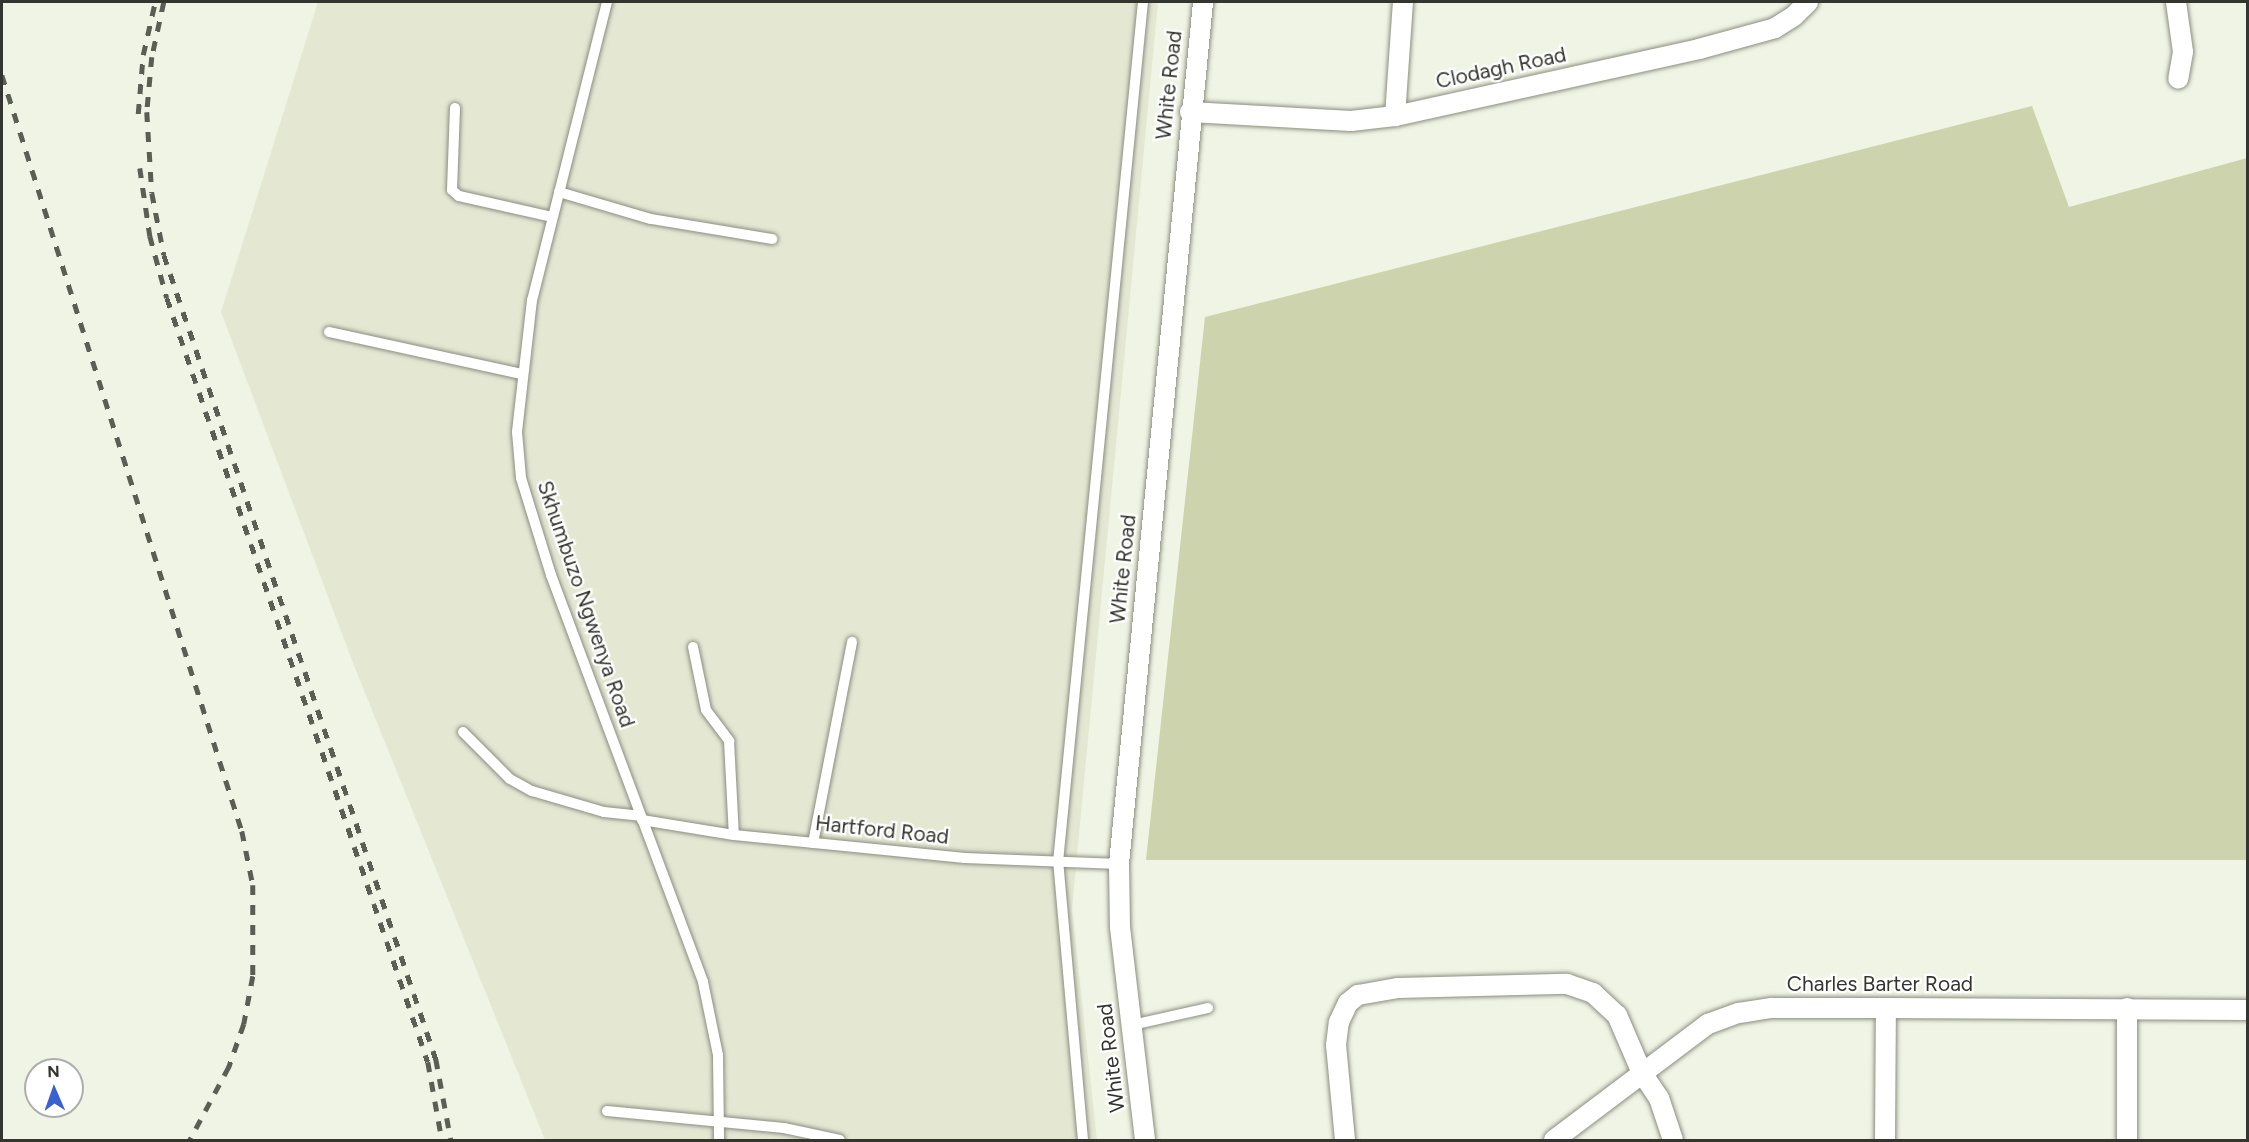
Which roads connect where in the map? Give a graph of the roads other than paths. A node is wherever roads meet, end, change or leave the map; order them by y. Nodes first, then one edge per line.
1 (607, 2) edge
2 (1143, 2) edge
3 (1203, 2) edge
4 (1403, 2) edge
5 (1808, 2) edge
6 (2176, 2) edge
7 (2178, 79) dead end
8 (454, 108) dead end
9 (1190, 112) junction
10 (1395, 116) junction
11 (559, 192) junction
12 (552, 217) junction
13 (772, 239) dead end
14 (329, 332) dead end
15 (522, 374) junction
16 (852, 642) dead end
17 (693, 646) dead end
18 (463, 732) dead end
19 (641, 818) junction
20 (734, 835) junction
21 (813, 843) junction
22 (1058, 862) junction
23 (1119, 864) junction
24 (1208, 1008) dead end
25 (1886, 1008) junction
26 (2127, 1008) junction
27 (2247, 1010) edge
28 (1132, 1025) junction
29 (1642, 1073) junction
30 (607, 1111) dead end
31 (720, 1124) junction
32 (719, 1140) edge
33 (840, 1140) edge
34 (1083, 1140) edge
35 (1145, 1140) edge
36 (1345, 1140) edge
37 (1554, 1140) edge
38 (1673, 1140) edge
39 (1885, 1140) edge
40 (2127, 1140) edge

1 - 11 lane, Skhumbuzo Ngwenya Road
2 - 22 lane, White Road
3 - 9 street, White Road
4 - 10 street
5 - 10 street, Clodagh Road
6 - 7 street
8 - 12 lane
9 - 10 street, Clodagh Road
9 - 23 street, White Road
11 - 12 lane, Skhumbuzo Ngwenya Road
11 - 13 lane
12 - 15 lane, Skhumbuzo Ngwenya Road
14 - 15 lane
15 - 19 lane, Skhumbuzo Ngwenya Road
16 - 21 lane
17 - 20 lane
18 - 19 lane, Hartford Road
19 - 20 lane, Hartford Road
19 - 31 lane, Skhumbuzo Ngwenya Road
20 - 21 lane, Hartford Road
21 - 22 lane, Hartford Road
22 - 23 lane, Hartford Road
22 - 34 lane, White Road
23 - 28 street, White Road
24 - 28 lane
25 - 26 street, Charles Barter Road
25 - 29 street, Charles Barter Road
25 - 39 street
26 - 27 street, Charles Barter Road
26 - 40 street
28 - 35 street, White Road
29 - 36 street
29 - 37 street, Charles Barter Road
29 - 38 street
30 - 31 lane
31 - 32 lane, Skhumbuzo Ngwenya Road
31 - 33 lane

